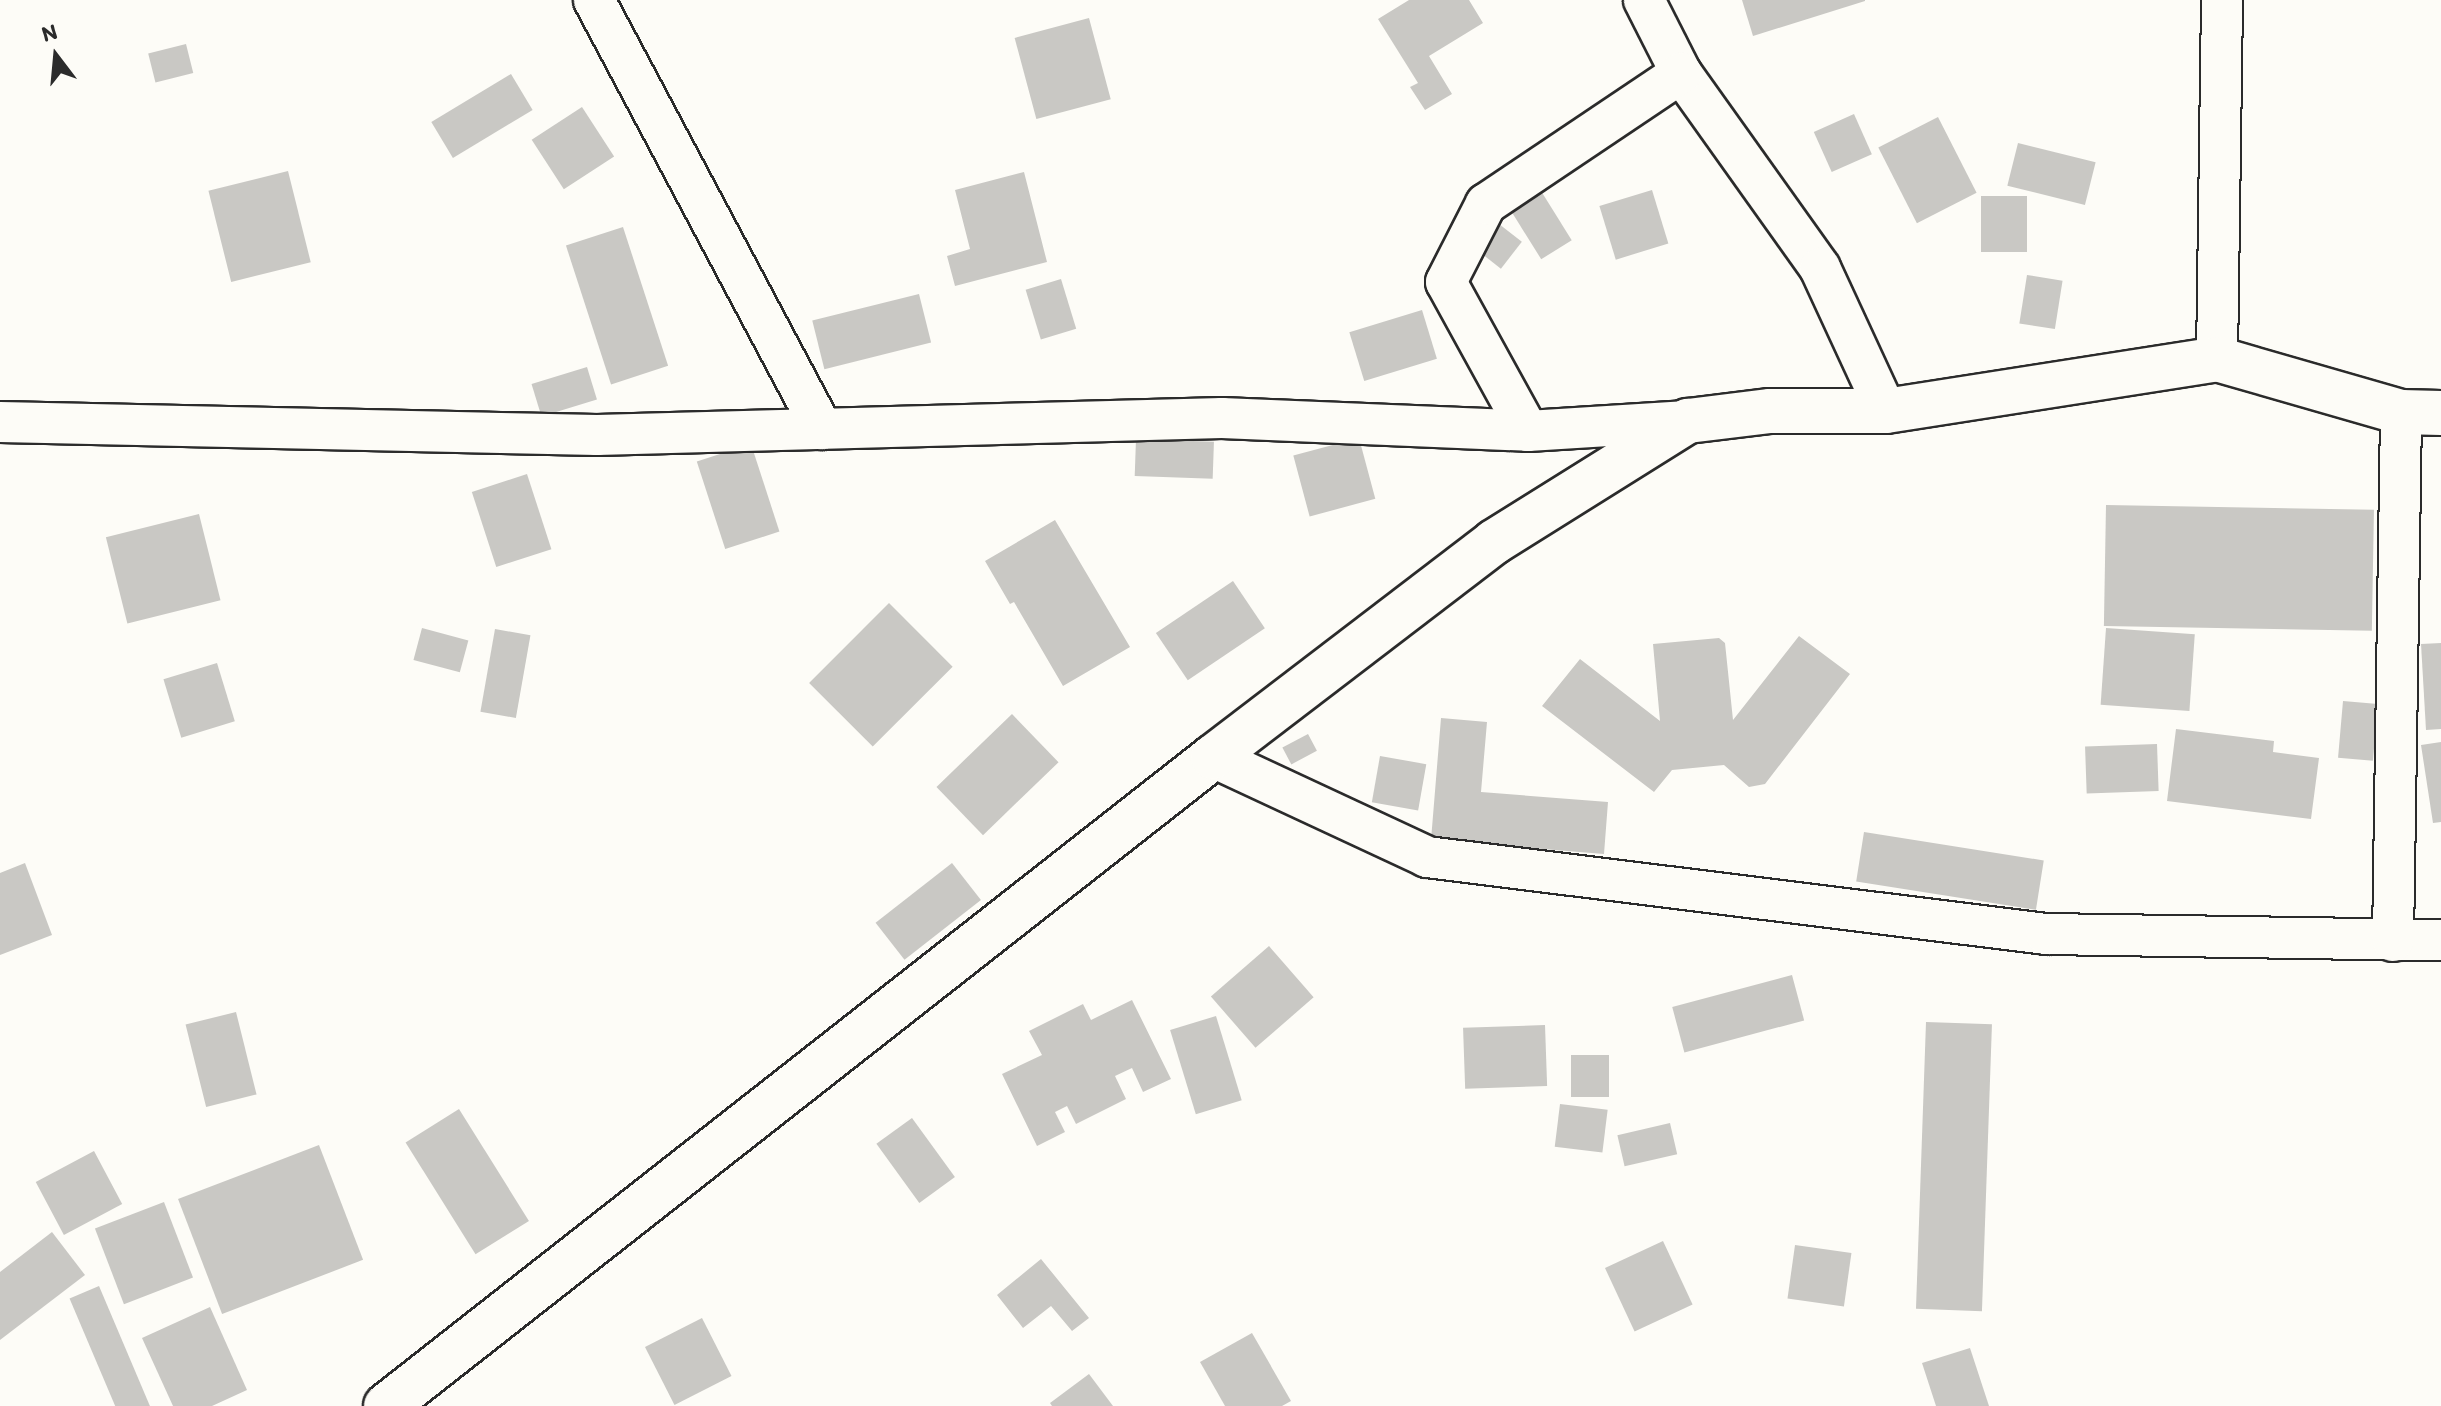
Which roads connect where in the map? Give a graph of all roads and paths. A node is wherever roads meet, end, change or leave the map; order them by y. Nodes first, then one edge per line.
1 (594, 0) edge
2 (1644, 0) edge
3 (2222, 0) edge
4 (1681, 73) junction
5 (2217, 359) junction
6 (1886, 411) junction
7 (2421, 412) edge
8 (1688, 421) junction
9 (0, 422) edge
10 (822, 429) junction
11 (1528, 431) junction
12 (1213, 757) junction
13 (2441, 940) edge
14 (2393, 941) junction
15 (386, 1406) edge

1 - 10 street
2 - 4 street
3 - 5 street
4 - 6 street
4 - 11 street
5 - 6 main road
5 - 7 main road
6 - 8 main road
7 - 14 street
8 - 11 street
8 - 12 main road
9 - 10 street
10 - 11 street
12 - 14 street
12 - 15 main road
13 - 14 street

